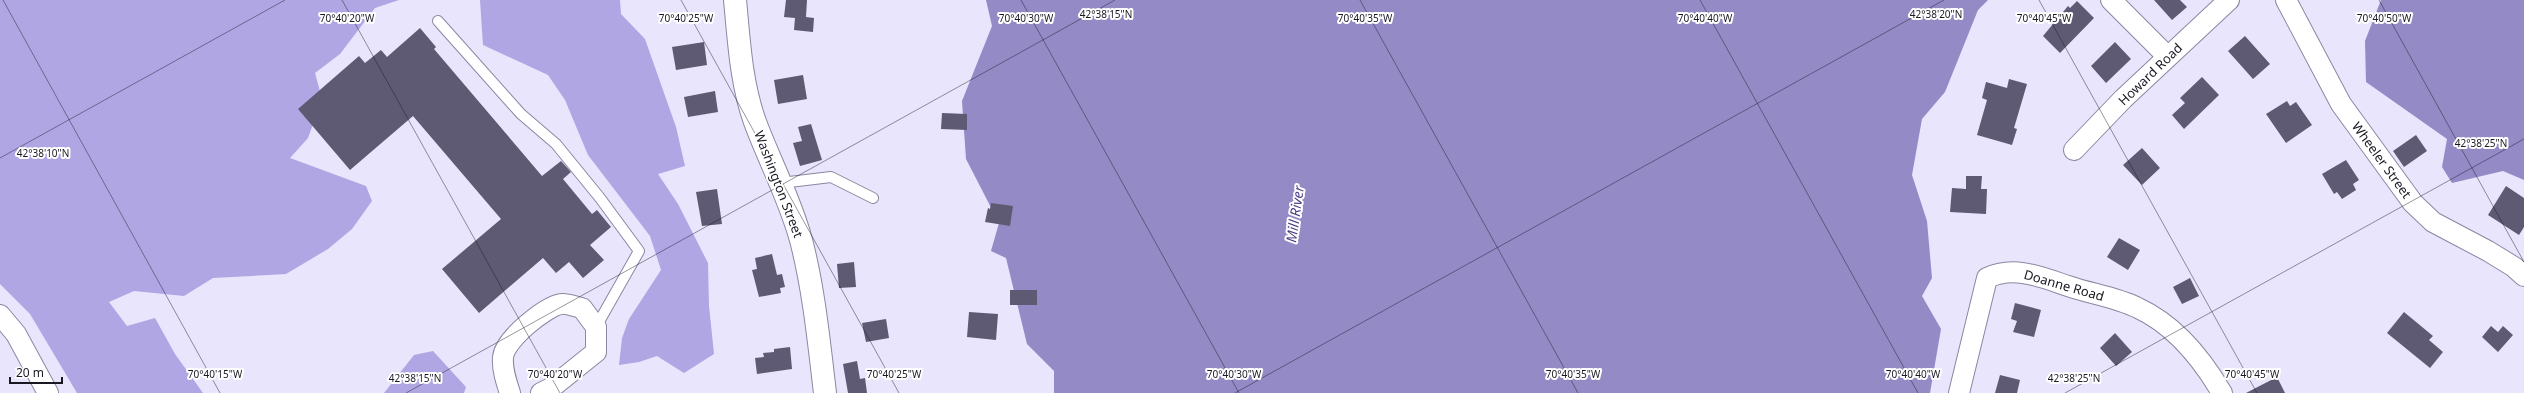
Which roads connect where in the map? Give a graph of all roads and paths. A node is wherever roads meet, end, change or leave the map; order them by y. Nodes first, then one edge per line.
1 (735, 0) edge
2 (2111, 0) edge
3 (2229, 0) edge
4 (2286, 0) edge
5 (438, 21) dead end
6 (2168, 57) junction
7 (2074, 150) dead end
8 (781, 183) junction
9 (873, 198) dead end
10 (2524, 276) edge
11 (0, 314) edge
12 (596, 327) junction
13 (48, 393) edge
14 (510, 393) edge
15 (541, 393) edge
16 (825, 393) edge
17 (1959, 393) edge
18 (2222, 393) edge

1 - 8 main road, Washington Street
2 - 6 street
3 - 6 street, Howard Road
4 - 10 street, Wheeler Street
5 - 12 lane
6 - 7 street, Howard Road
8 - 9 lane
8 - 16 main road, Washington Street
11 - 13 street
12 - 14 street
12 - 15 street
17 - 18 street, Doanne Road

